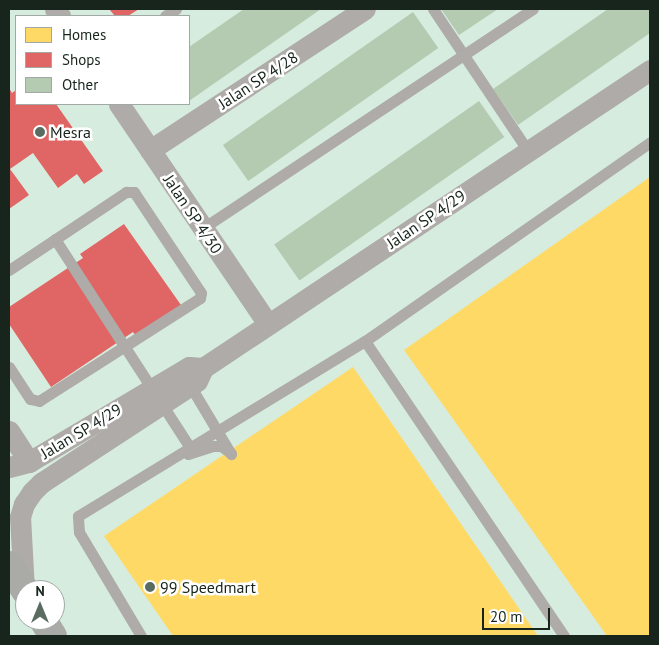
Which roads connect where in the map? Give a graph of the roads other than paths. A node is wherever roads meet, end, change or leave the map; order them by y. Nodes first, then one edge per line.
1 (365, 9) edge
2 (432, 9) edge
3 (533, 9) edge
4 (464, 55) junction
5 (650, 70) edge
6 (120, 105) edge
7 (650, 142) edge
8 (150, 150) junction
9 (528, 151) junction
10 (203, 228) junction
11 (55, 239) junction
12 (9, 270) edge
13 (268, 324) junction
14 (365, 341) junction
15 (124, 347) junction
16 (9, 367) edge
17 (186, 379) junction
18 (157, 397) junction
19 (218, 430) junction
20 (9, 431) edge
21 (190, 448) junction
22 (174, 458) junction
23 (29, 462) junction
24 (9, 467) edge
25 (9, 565) edge
26 (18, 580) edge
27 (24, 580) edge
28 (141, 636) edge
29 (564, 636) edge

1 - 8 street, Jalan SP 4/28
2 - 4 lane
3 - 4 lane
4 - 9 lane
4 - 10 lane
5 - 9 street, Jalan SP 4/29
6 - 8 street, Jalan SP 4/30
7 - 14 lane
8 - 10 street, Jalan SP 4/30
9 - 13 street, Jalan SP 4/29
10 - 13 street, Jalan SP 4/30
11 - 12 lane
11 - 15 lane
11 - 15 lane
13 - 17 street, Jalan SP 4/29
14 - 19 lane
14 - 29 lane
15 - 16 lane
15 - 18 lane
17 - 18 street
17 - 19 lane
18 - 21 lane
18 - 23 street, Jalan SP 4/29
18 - 27 street
19 - 21 lane
19 - 22 lane
20 - 23 street
21 - 22 lane
22 - 28 lane
23 - 24 street, Jalan SP 4/29
25 - 26 main road

